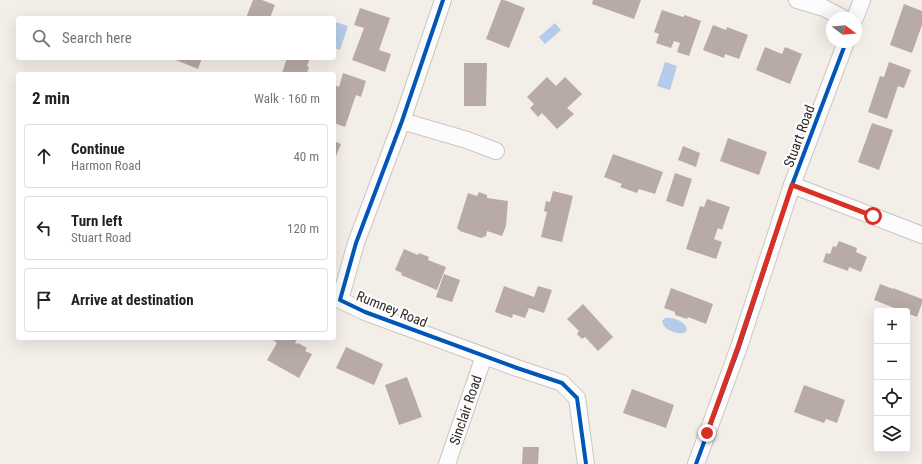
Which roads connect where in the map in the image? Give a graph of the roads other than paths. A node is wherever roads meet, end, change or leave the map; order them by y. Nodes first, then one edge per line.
1 (443, 0) edge
2 (797, 0) edge
3 (862, 0) edge
4 (832, 12) edge
5 (857, 12) edge
6 (844, 48) edge
7 (402, 121) junction
8 (496, 151) dead end
9 (792, 185) junction
10 (922, 235) edge
11 (484, 356) junction
12 (447, 464) edge
13 (586, 464) edge
14 (696, 464) edge

1 - 7 street, Rumney Road
2 - 4 street
3 - 5 street
6 - 9 street, Stuart Road
7 - 8 street
7 - 11 street, Rumney Road
9 - 10 street
9 - 14 street, Stuart Road
11 - 12 street, Sinclair Road
11 - 13 street, Rumney Road

